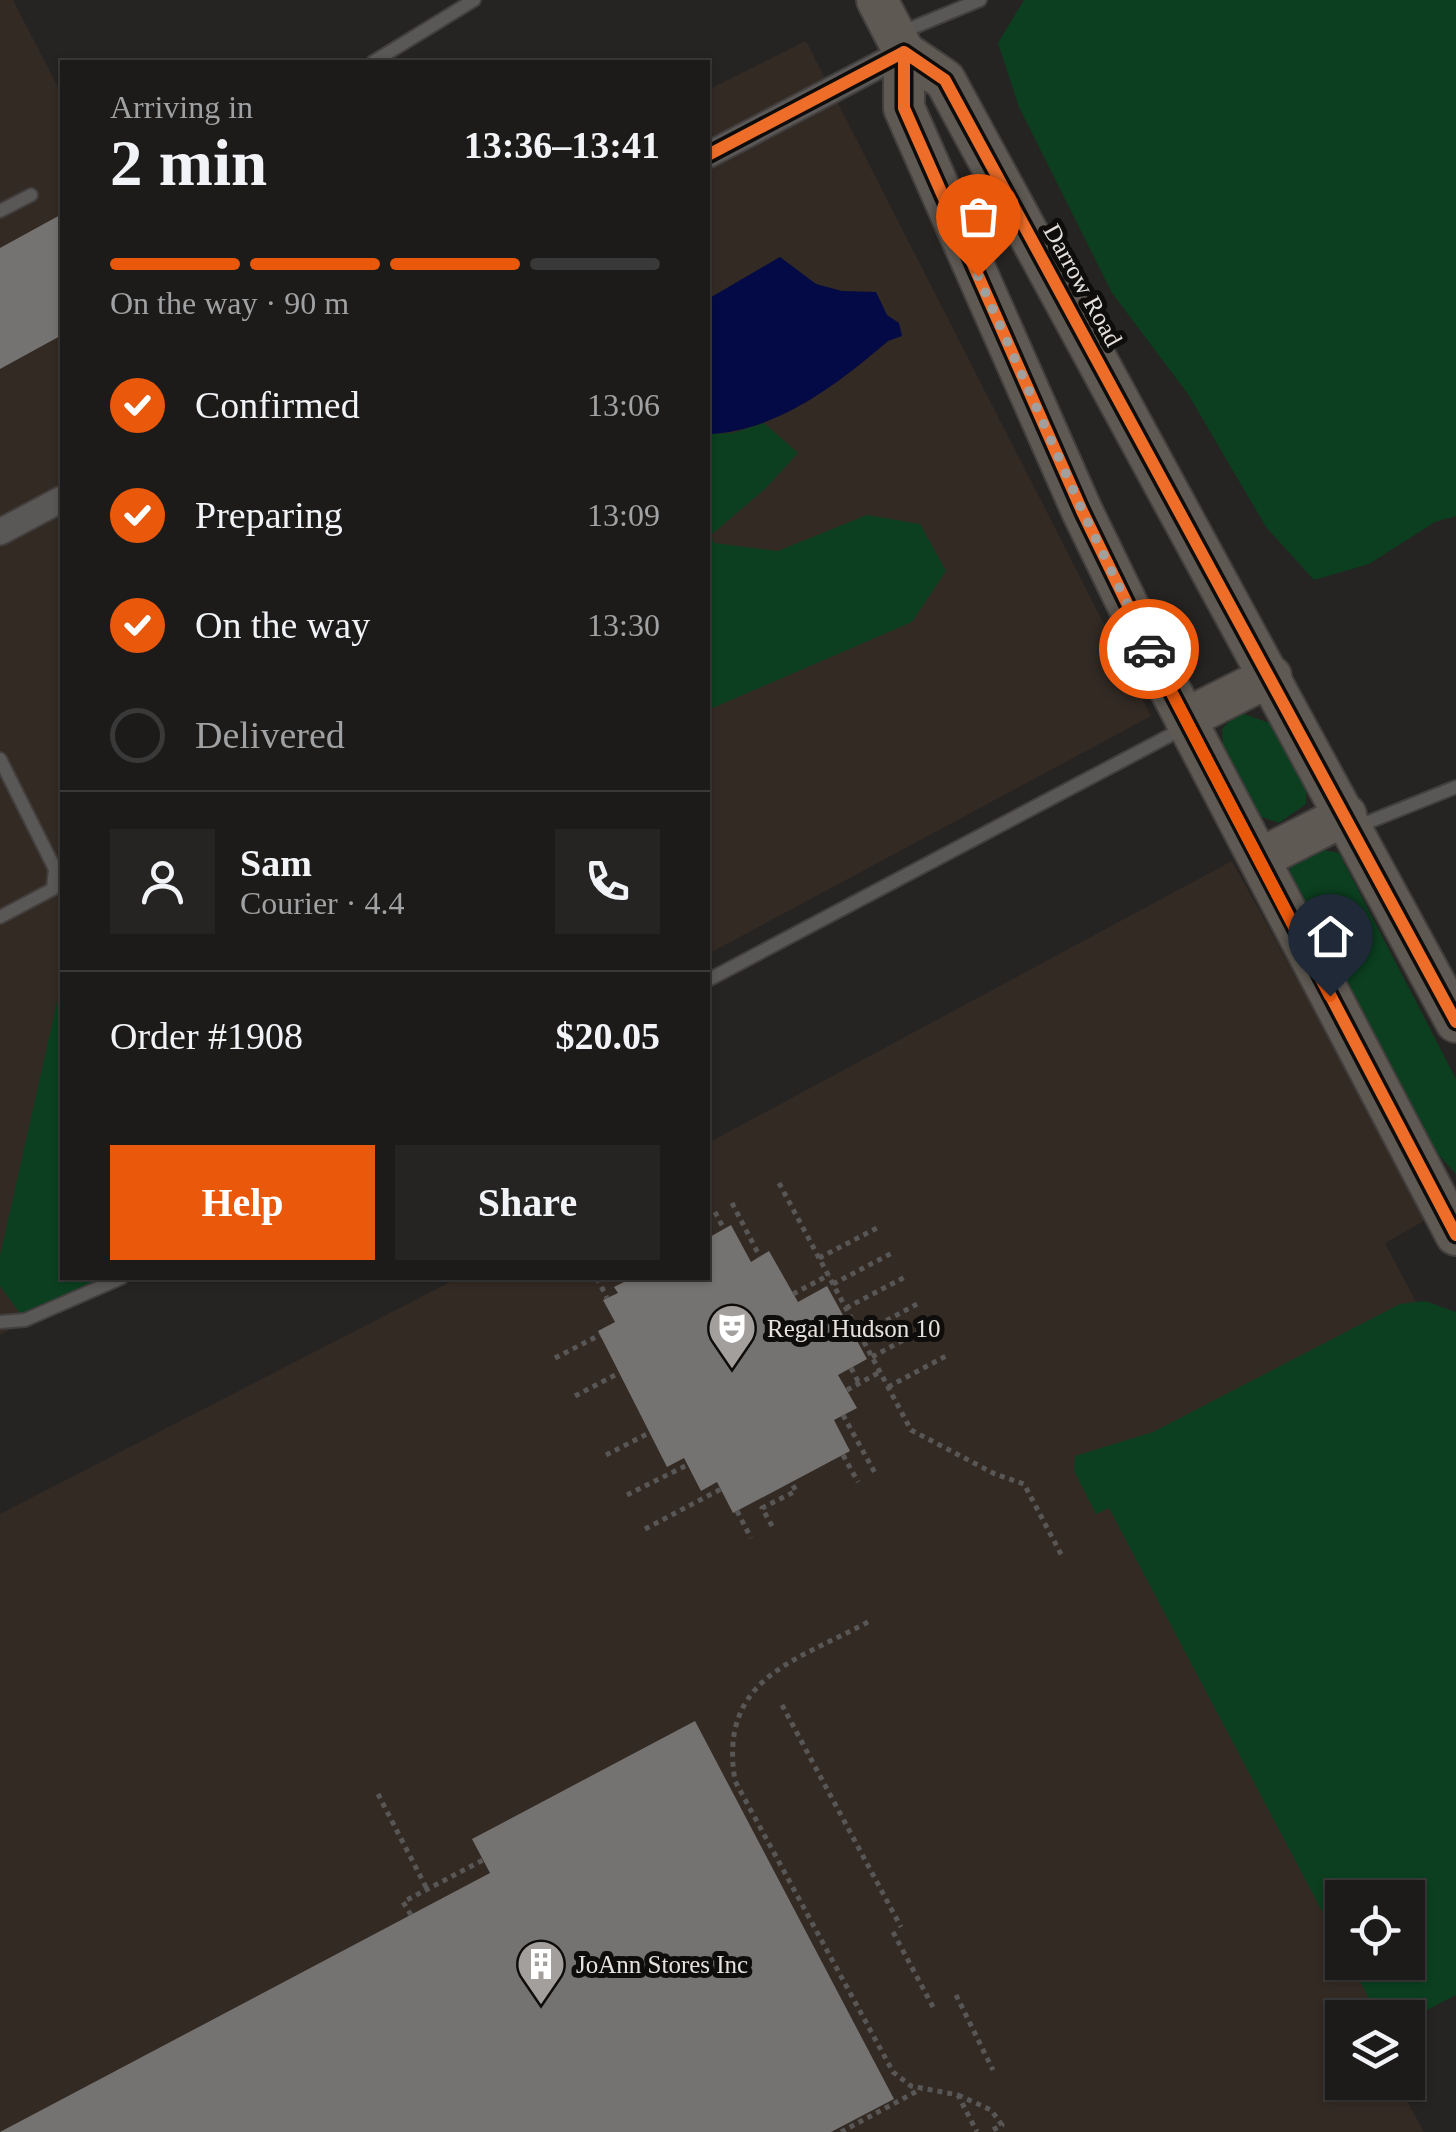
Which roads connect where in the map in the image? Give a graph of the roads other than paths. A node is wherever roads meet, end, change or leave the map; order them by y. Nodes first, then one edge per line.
1 (474, 0) edge
2 (980, 0) edge
3 (892, 29) edge
4 (376, 60) edge
5 (710, 154) edge
6 (31, 195) dead end
7 (0, 212) edge
8 (60, 499) edge
9 (0, 532) edge
10 (1271, 676) junction
11 (1187, 722) junction
12 (0, 760) edge
13 (1456, 787) edge
14 (1350, 821) junction
15 (1259, 860) junction
16 (0, 917) edge
17 (710, 979) edge
18 (1456, 1022) edge
19 (1456, 1235) edge
20 (116, 1280) edge
21 (0, 1322) edge

1 - 4 lane
2 - 3 lane
3 - 5 street
3 - 10 main road, Darrow Road
3 - 11 main road
6 - 7 lane
8 - 9 street
10 - 11 main road
10 - 14 main road, Darrow Road
11 - 15 main road
11 - 17 lane
12 - 16 lane
13 - 14 lane
14 - 15 main road
14 - 18 main road, Darrow Road
15 - 19 main road
20 - 21 lane

